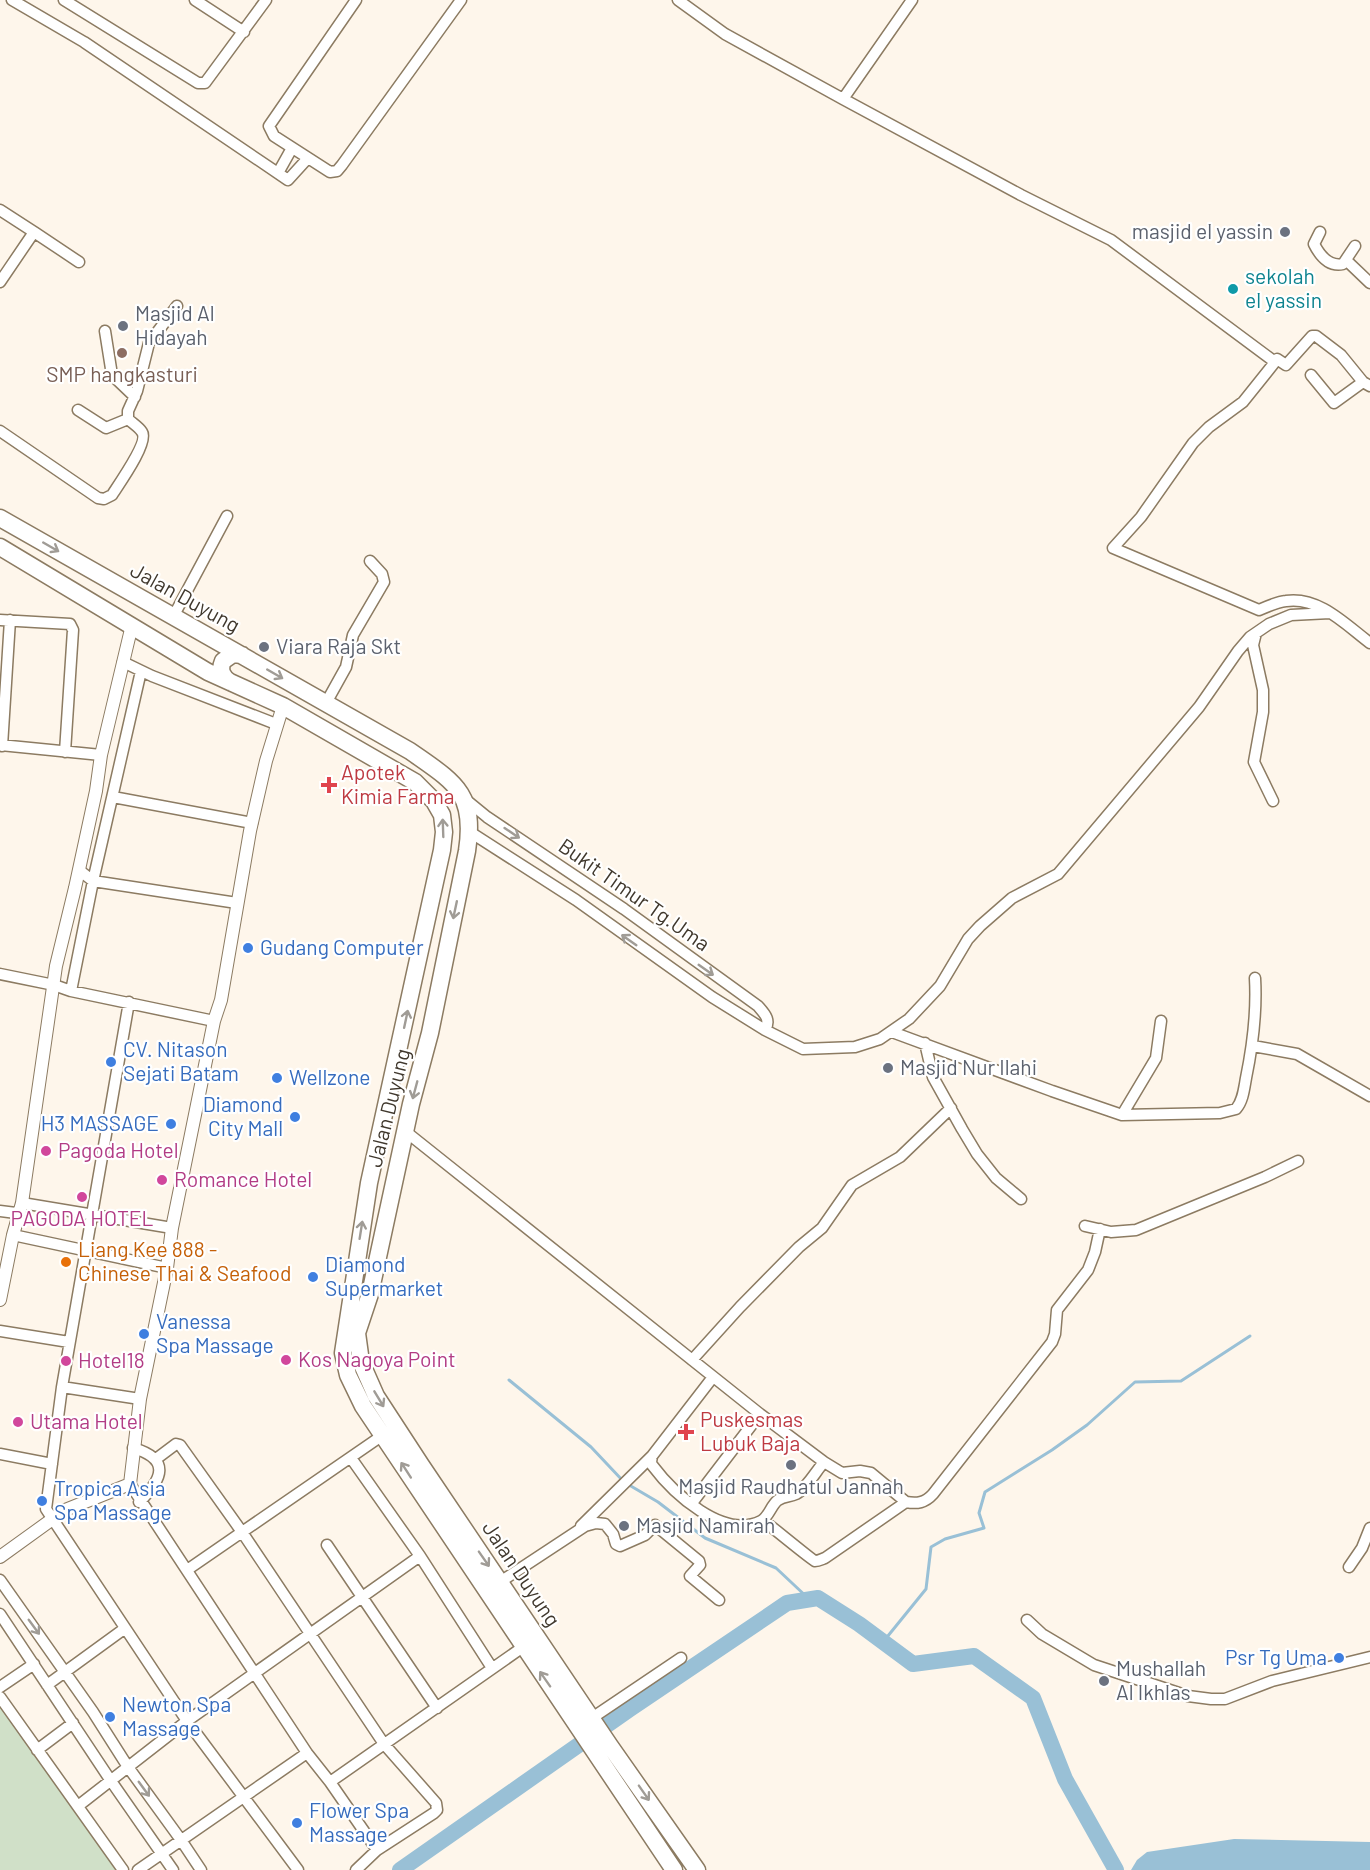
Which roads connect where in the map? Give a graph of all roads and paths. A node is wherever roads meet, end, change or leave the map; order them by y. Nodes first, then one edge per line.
1 (13, 0) edge
2 (64, 0) edge
3 (195, 0) edge
4 (266, 0) edge
5 (356, 0) edge
6 (461, 0) edge
7 (678, 0) edge
8 (912, 0) edge
9 (244, 32) junction
10 (843, 99) junction
11 (292, 148) junction
12 (308, 159) junction
13 (278, 173) junction
14 (0, 210) edge
15 (34, 232) junction
16 (1320, 232) dead end
17 (1355, 246) dead end
18 (1347, 261) junction
19 (79, 262) dead end
20 (0, 282) edge
21 (1370, 283) edge
22 (177, 306) dead end
23 (105, 331) dead end
24 (1275, 362) junction
25 (1311, 375) dead end
26 (1366, 384) edge
27 (135, 397) junction
28 (78, 410) dead end
29 (128, 419) junction
30 (0, 431) edge
31 (226, 516) dead end
32 (0, 518) edge
33 (0, 547) edge
34 (370, 561) dead end
35 (1330, 612) junction
36 (173, 617) junction
37 (5, 620) edge
38 (132, 625) junction
39 (1258, 631) junction
40 (202, 634) junction
41 (1370, 643) edge
42 (242, 655) junction
43 (189, 660) junction
44 (123, 662) junction
45 (141, 671) junction
46 (230, 682) junction
47 (326, 703) junction
48 (283, 706) junction
49 (276, 724) junction
50 (1, 745) edge
51 (65, 752) junction
52 (101, 755) junction
53 (96, 790) junction
54 (113, 794) junction
55 (465, 799) junction
56 (1273, 801) dead end
57 (252, 823) junction
58 (470, 832) junction
59 (79, 870) junction
60 (93, 881) junction
61 (237, 903) junction
62 (0, 974) edge
63 (1255, 978) dead end
64 (54, 985) junction
65 (71, 991) junction
66 (129, 1002) junction
67 (214, 1021) junction
68 (1161, 1021) dead end
69 (765, 1030) junction
70 (892, 1032) junction
71 (925, 1043) junction
72 (1253, 1046) junction
73 (1370, 1096) edge
74 (951, 1108) junction
75 (1122, 1115) junction
76 (404, 1137) junction
77 (379, 1142) junction
78 (1298, 1161) dead end
79 (370, 1178) junction
80 (394, 1183) junction
81 (1021, 1199) dead end
82 (22, 1206) junction
83 (0, 1211) edge
84 (91, 1215) junction
85 (1085, 1226) dead end
86 (172, 1228) junction
87 (1100, 1229) junction
88 (13, 1235) junction
89 (5, 1248) edge
90 (86, 1251) junction
91 (168, 1268) junction
92 (0, 1300) edge
93 (0, 1331) edge
94 (69, 1342) junction
95 (692, 1360) junction
96 (713, 1377) junction
97 (62, 1387) junction
98 (140, 1399) junction
99 (760, 1414) junction
100 (383, 1435) junction
101 (133, 1449) junction
102 (0, 1454) edge
103 (652, 1456) junction
104 (351, 1458) junction
105 (156, 1459) junction
106 (824, 1462) junction
107 (52, 1464) junction
108 (130, 1484) junction
109 (140, 1502) junction
110 (906, 1502) junction
111 (692, 1503) junction
112 (444, 1515) junction
113 (52, 1519) junction
114 (764, 1521) junction
115 (1370, 1528) edge
116 (576, 1531) junction
117 (242, 1532) junction
118 (327, 1545) dead end
119 (420, 1556) junction
120 (0, 1557) edge
121 (1349, 1567) dead end
122 (187, 1570) junction
123 (0, 1580) edge
124 (500, 1582) junction
125 (362, 1598) junction
126 (720, 1600) dead end
127 (0, 1614) edge
128 (1027, 1620) dead end
129 (124, 1629) junction
130 (309, 1634) junction
131 (523, 1647) junction
132 (1370, 1657) edge
133 (681, 1658) dead end
134 (34, 1664) junction
135 (492, 1668) junction
136 (65, 1671) junction
137 (255, 1673) junction
138 (46, 1685) junction
139 (0, 1687) edge
140 (0, 1697) edge
141 (437, 1708) junction
142 (187, 1721) junction
143 (588, 1722) junction
144 (73, 1723) junction
145 (384, 1744) junction
146 (37, 1750) junction
147 (603, 1750) junction
148 (308, 1753) junction
149 (128, 1767) junction
150 (111, 1781) junction
151 (330, 1782) junction
152 (245, 1797) junction
153 (78, 1806) junction
154 (181, 1840) junction
155 (377, 1850) junction
156 (162, 1853) junction
157 (123, 1870) edge
158 (138, 1870) edge
159 (173, 1870) edge
160 (201, 1870) edge
161 (298, 1870) edge
162 (356, 1870) edge
163 (674, 1870) edge
164 (697, 1870) edge

1 - 13 street
2 - 9 street
3 - 9 street
4 - 9 street
5 - 11 street
6 - 12 street
7 - 10 street
8 - 10 street
10 - 24 street
11 - 12 street
11 - 13 street
12 - 13 street
14 - 15 street
15 - 19 street
15 - 20 street
16 - 18 street
17 - 18 street
18 - 21 street
22 - 27 street
23 - 27 street
24 - 26 street
24 - 35 street
25 - 26 street
27 - 29 street
28 - 29 street
29 - 30 street
31 - 36 street
32 -> 36 highway, Jalan Duyung
33 - 38 highway, Jalan Duyung
34 - 47 street
35 - 39 street, Bukit Timur Tg.Uma
35 - 41 street
36 - 40 highway, Jalan Duyung
37 - 50 street
37 - 51 street
38 - 43 highway, Jalan Duyung
38 - 44 street
39 - 56 street
39 - 70 street, Bukit Timur Tg.Uma
40 - 42 highway, Jalan Duyung
40 - 43 highway
42 - 46 highway
42 -> 47 highway, Jalan Duyung
43 - 46 highway, Jalan Duyung
44 - 45 street
44 - 52 street
45 - 49 street
45 - 54 street
46 - 48 highway, Jalan Duyung
47 - 55 highway, Jalan Duyung
48 - 49 street
77 -> 48 highway, Jalan Duyung
49 - 57 street
50 - 51 street
51 - 52 street
52 - 53 street
53 - 54 street
53 - 59 street
54 - 57 street
54 - 60 street
55 - 58 highway, Jalan Duyung
55 -> 69 street, Bukit Timur Tg.Uma
57 - 61 street
69 -> 58 street, Bukit Timur Tg.Uma
58 -> 76 highway, Jalan Duyung
59 - 60 street
59 - 64 street
60 - 61 street
60 - 65 street
61 - 67 street
62 - 64 street
63 - 72 street
64 - 65 street
64 - 82 street
65 - 66 street
66 - 67 street
66 - 84 street
67 - 86 street
68 - 75 street
69 - 70 street, Bukit Timur Tg.Uma
70 - 71 street
71 - 74 street
71 - 75 street
72 - 73 street
72 - 75 street
74 - 81 street
74 - 95 street
76 - 77 highway
76 - 80 highway, Jalan Duyung
76 - 95 street
77 - 79 highway, Jalan Duyung
78 - 87 street
79 - 80 highway
100 -> 79 highway, Jalan Duyung
80 -> 112 highway, Jalan Duyung
82 - 83 street
82 - 84 street
82 - 88 street
84 - 86 street
84 - 90 street
85 - 87 street
86 - 91 street
87 - 110 street
88 - 89 street
88 - 90 street
89 - 92 street
90 - 91 street
90 - 94 street
91 - 98 street
93 - 94 street
94 - 97 street
95 - 96 street
96 - 99 street
96 - 103 street
97 - 98 street
97 - 107 street
98 - 101 street
99 - 106 street
99 - 111 street
100 - 104 street
112 -> 100 highway, Jalan Duyung
101 - 105 street
101 - 108 street
102 - 107 street
103 - 111 street
103 - 116 street
104 - 117 street
104 - 119 street
105 - 109 street
105 - 117 street
106 - 110 street
106 - 114 street
107 - 113 street
108 - 109 street
108 - 113 street
109 - 122 street
110 - 114 street
111 - 114 street
112 -> 124 highway, Jalan Duyung
112 - 131 highway, Jalan Duyung
113 - 120 street
113 - 129 street
115 - 121 street
116 - 124 street
116 - 126 street
117 - 122 street
117 - 130 street
118 - 125 street
119 - 125 street
119 - 135 street
122 - 137 street
123 -> 136 street
124 - 143 highway, Jalan Duyung
125 - 130 street
125 - 141 street
127 - 134 street
128 - 132 street
129 - 136 street
129 - 142 street
130 - 137 street
130 - 145 street
131 - 135 street
143 -> 131 highway, Jalan Duyung
133 - 143 street
134 - 138 street
134 - 139 street
135 - 141 street
136 - 138 street
136 - 149 street
137 - 142 street
137 - 148 street
138 - 144 street
140 - 146 street
141 - 145 street
142 - 149 street
142 - 152 street
143 - 147 highway, Jalan Duyung
144 - 146 street
144 - 150 street
145 - 151 street
145 - 155 street
146 - 153 street
147 - 163 highway, Jalan Duyung
147 -> 164 highway, Jalan Duyung
148 - 151 street
148 - 152 street
149 - 150 street
149 -> 154 street
150 - 153 street
150 - 156 street
151 - 155 street
152 - 154 street
152 - 161 street
153 - 157 street
154 - 156 street
154 - 160 street
155 - 162 street
156 - 158 street
156 - 159 street

